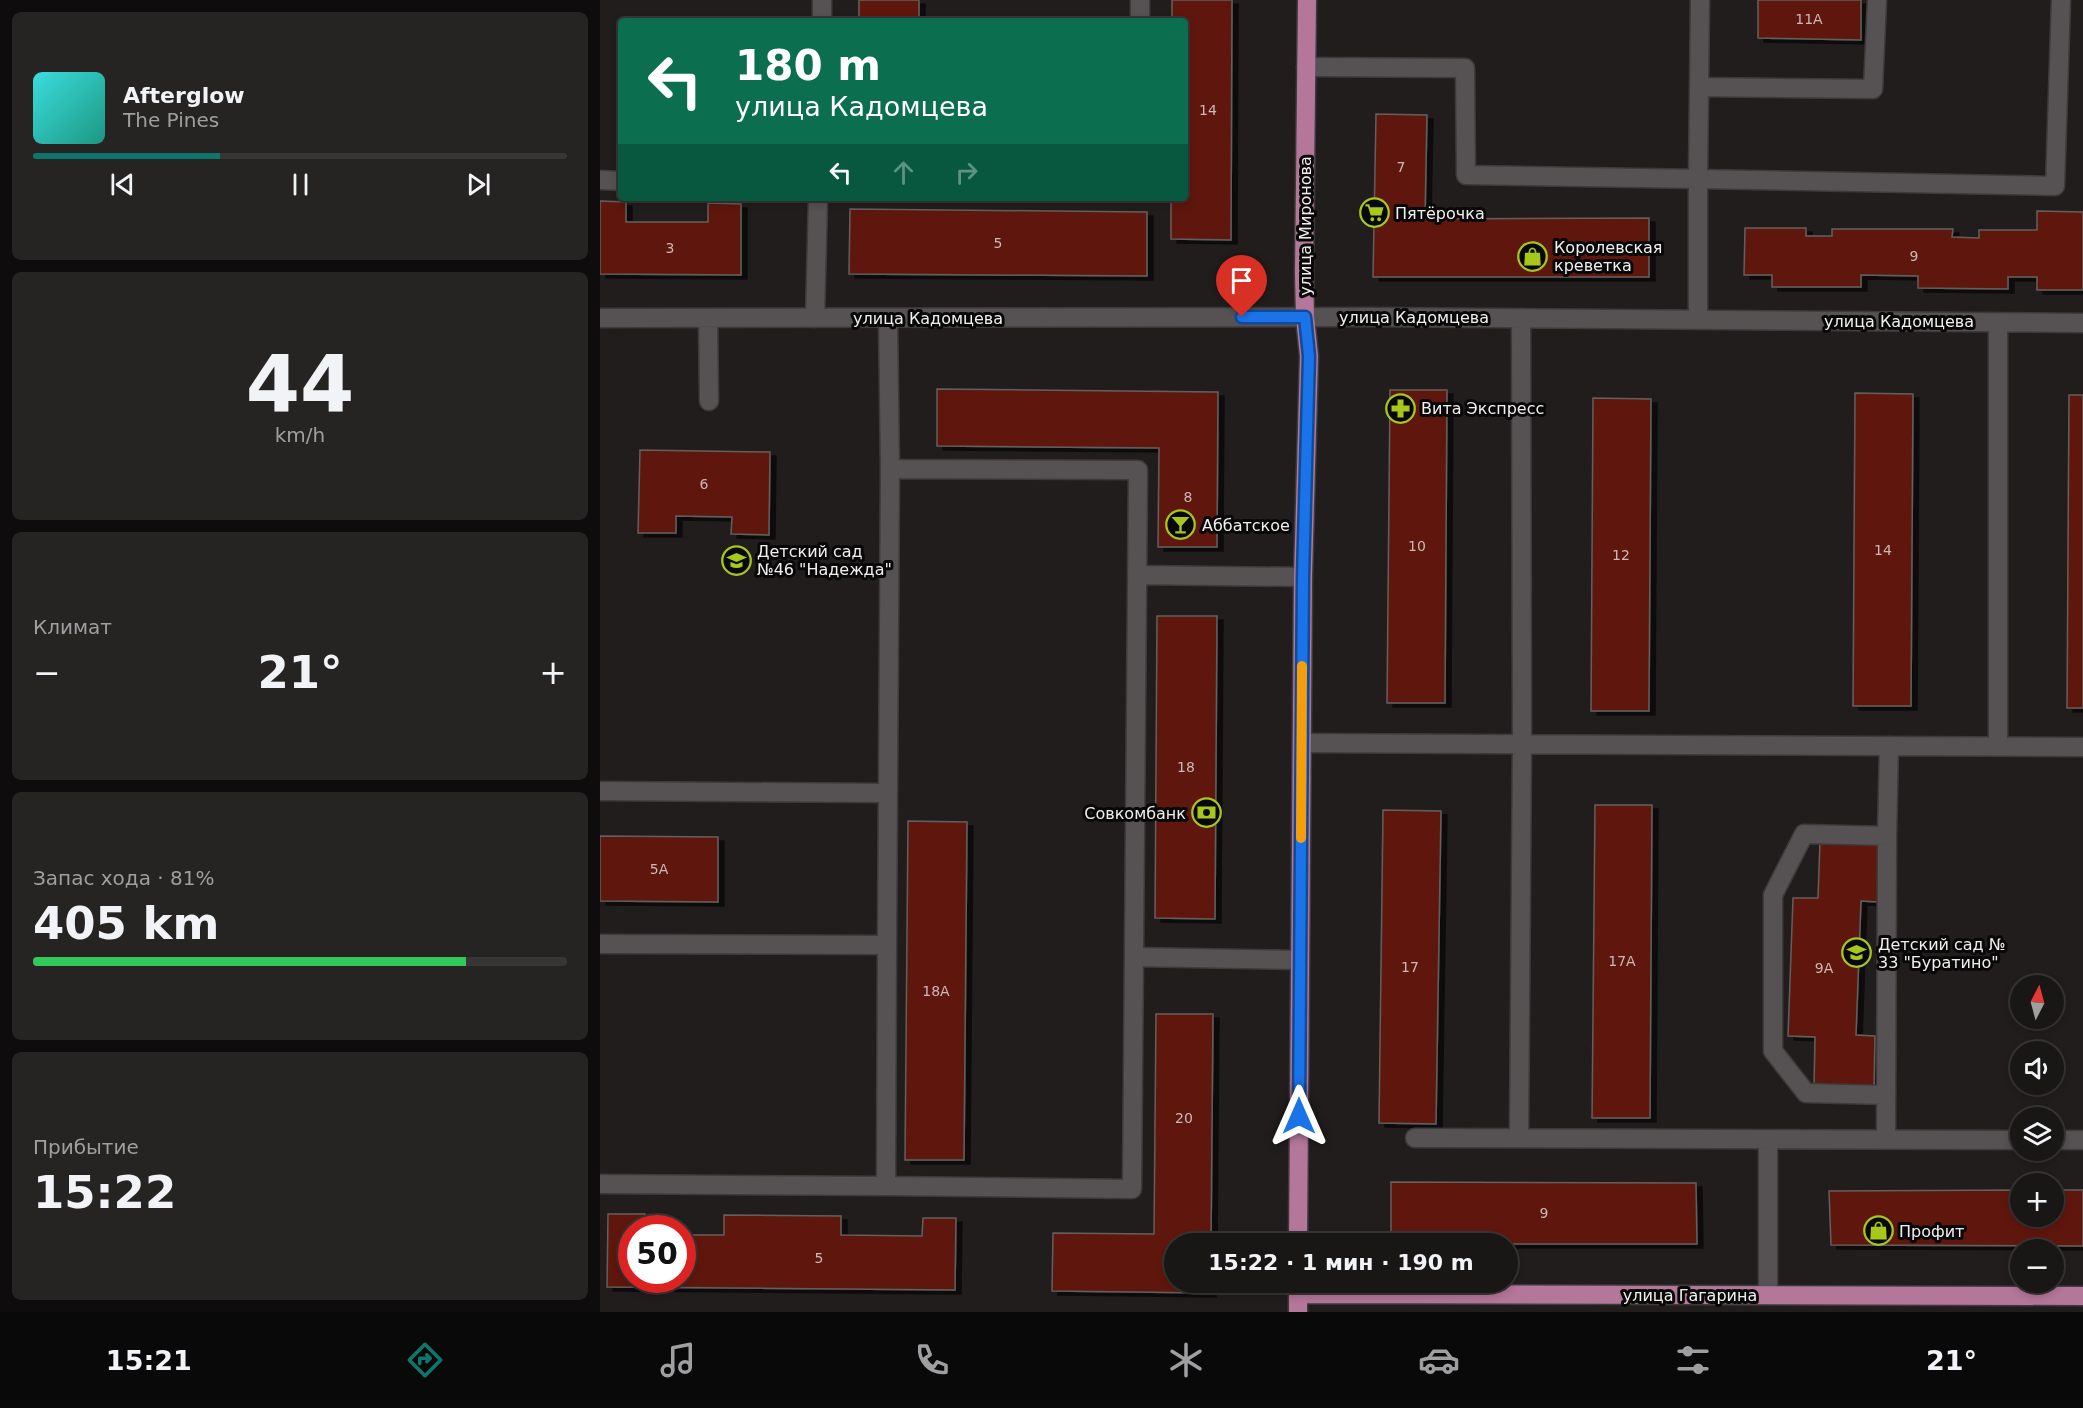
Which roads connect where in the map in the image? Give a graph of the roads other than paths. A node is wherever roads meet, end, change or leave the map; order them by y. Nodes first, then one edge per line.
1 (822, 0) edge
2 (1140, 0) edge
3 (1307, 0) edge
4 (1700, 0) edge
5 (1877, 0) edge
6 (2061, 0) edge
7 (822, 18) edge
8 (1140, 18) edge
9 (1306, 66) junction
10 (1699, 87) junction
11 (1698, 179) junction
12 (600, 180) edge
13 (618, 181) edge
14 (818, 201) edge
15 (1305, 317) junction
16 (600, 318) edge
17 (708, 318) junction
18 (815, 318) junction
19 (888, 318) junction
20 (1521, 318) junction
21 (1698, 319) junction
22 (1998, 322) junction
23 (2083, 322) edge
24 (709, 401) dead end
25 (890, 469) junction
26 (1137, 575) junction
27 (1303, 577) junction
28 (1302, 742) junction
29 (1522, 744) junction
30 (1889, 746) junction
31 (1998, 746) junction
32 (2083, 747) edge
33 (600, 791) edge
34 (888, 794) junction
35 (1887, 836) junction
36 (600, 944) edge
37 (887, 945) junction
38 (1134, 957) junction
39 (1300, 960) junction
40 (1886, 1095) junction
41 (1415, 1138) dead end
42 (1519, 1138) junction
43 (1768, 1139) junction
44 (1886, 1139) junction
45 (2010, 1140) edge
46 (2064, 1140) edge
47 (2083, 1140) edge
48 (600, 1184) edge
49 (886, 1186) junction
50 (1298, 1233) edge
51 (1768, 1295) junction
52 (1298, 1296) edge
53 (2083, 1296) edge

1 - 7 street
2 - 8 street
3 - 9 main road, улица Миронова
4 - 10 street
5 - 10 street
6 - 11 street
9 - 11 street
9 - 15 main road, улица Миронова
10 - 11 street
11 - 21 street
12 - 13 street
14 - 18 street
15 - 19 street, улица Кадомцева
15 - 20 street, улица Кадомцева
15 - 27 main road, улица Миронова
16 - 17 street, улица Кадомцева
17 - 18 street, улица Кадомцева
17 - 24 street
18 - 19 street, улица Кадомцева
19 - 25 street
20 - 21 street, улица Кадомцева
20 - 29 street
21 - 22 street, улица Кадомцева
22 - 23 street, улица Кадомцева
22 - 31 street
25 - 26 street
25 - 34 street
26 - 27 street
26 - 38 street
27 - 28 main road, улица Миронова
28 - 29 street
28 - 39 main road, улица Миронова
29 - 30 street
29 - 42 street
30 - 31 street
30 - 35 street
31 - 32 street
33 - 34 street
34 - 37 street
35 - 40 street
35 - 40 street
36 - 37 street
37 - 49 street
38 - 39 street
38 - 49 street
39 - 50 main road, улица Миронова
40 - 44 street
41 - 42 street
42 - 43 street
43 - 44 street
43 - 51 street
44 - 45 street
46 - 47 street
48 - 49 street
51 - 52 main road, улица Гагарина
51 - 53 main road, улица Гагарина

